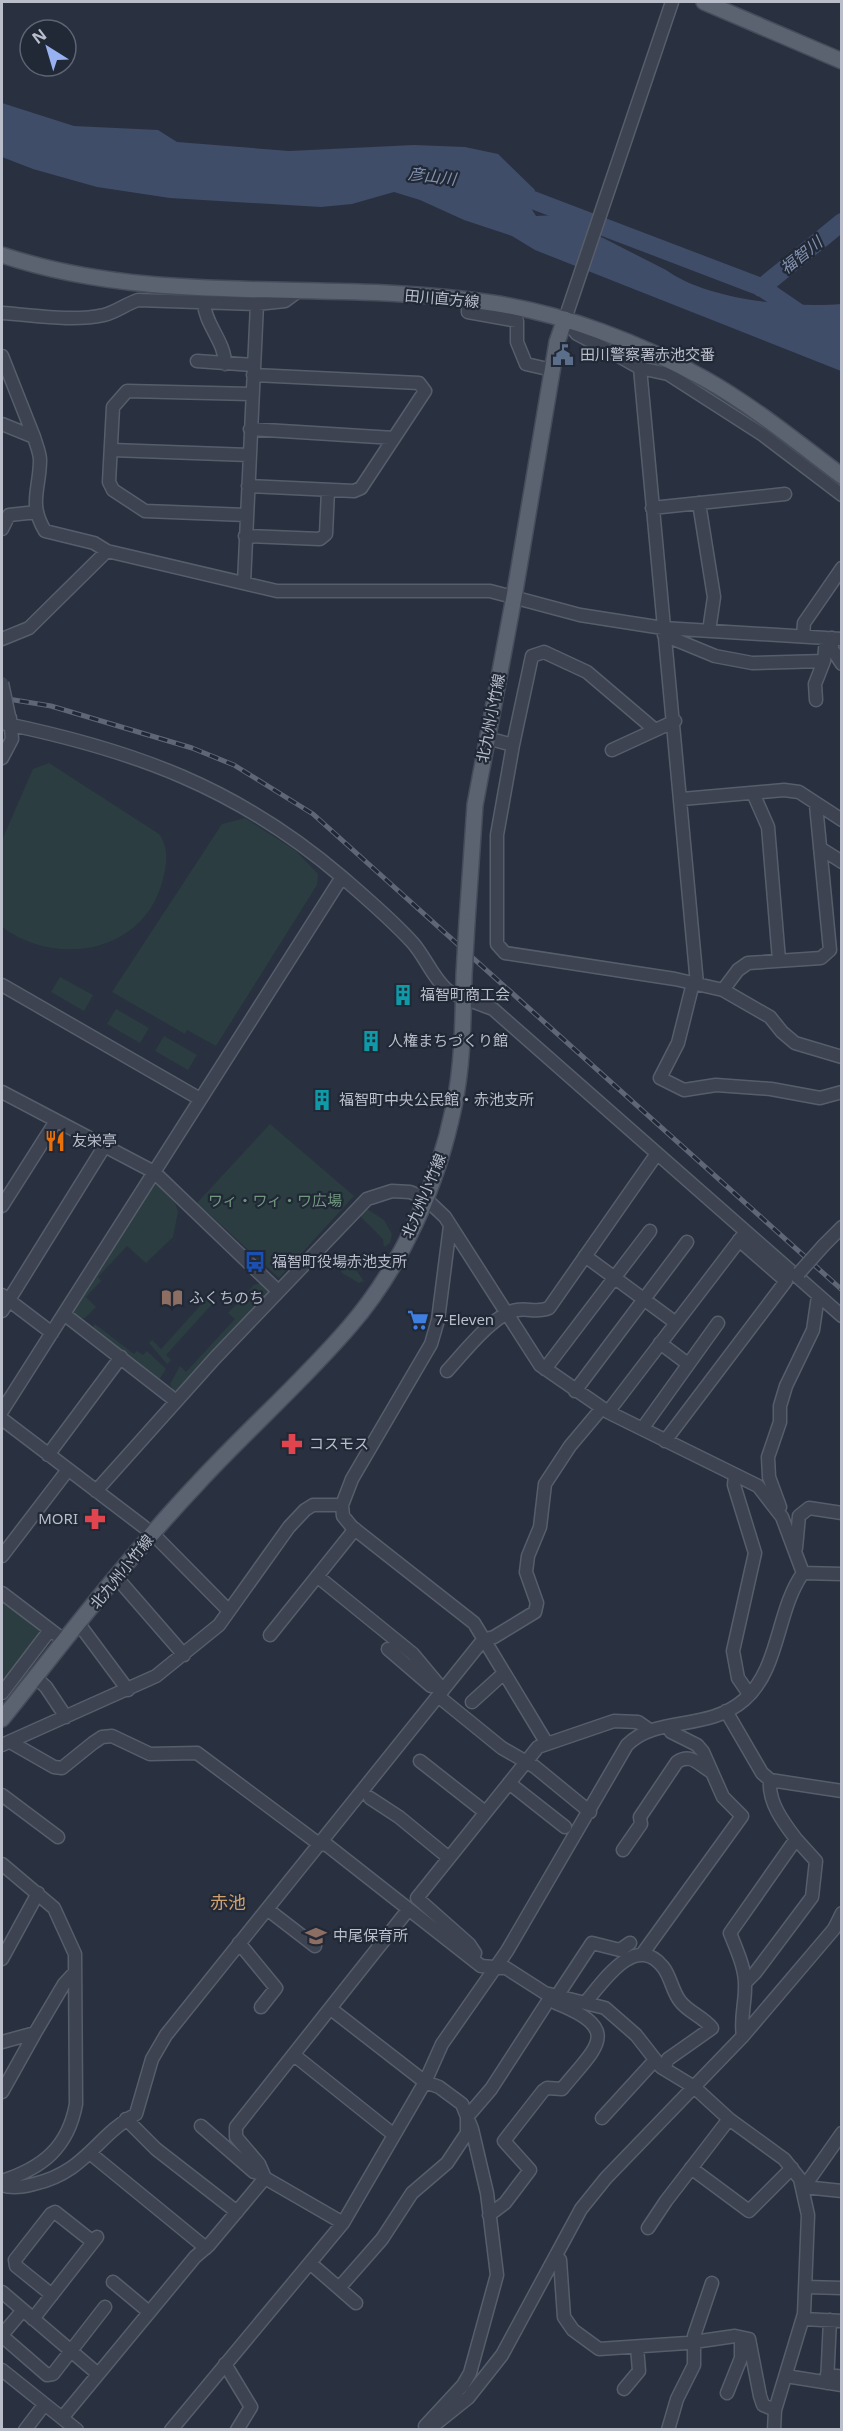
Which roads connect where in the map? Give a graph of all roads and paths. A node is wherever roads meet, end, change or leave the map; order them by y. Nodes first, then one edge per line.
1 (672, 2) edge
2 (704, 2) edge
3 (842, 61) edge
4 (2, 255) edge
5 (297, 292) junction
6 (468, 301) junction
7 (204, 303) junction
8 (256, 304) junction
9 (2, 313) edge
10 (566, 313) junction
11 (2, 356) edge
12 (197, 361) dead end
13 (225, 364) junction
14 (640, 368) junction
15 (253, 370) junction
16 (552, 370) junction
17 (251, 394) junction
18 (2, 424) edge
19 (250, 429) junction
20 (34, 437) junction
21 (394, 438) junction
22 (112, 450) junction
23 (249, 455) junction
24 (842, 476) edge
25 (248, 486) junction
26 (328, 490) junction
27 (785, 494) dead end
28 (842, 495) edge
29 (699, 503) junction
30 (652, 508) junction
31 (37, 512) junction
32 (246, 515) junction
33 (2, 529) edge
34 (245, 536) junction
35 (107, 550) junction
36 (842, 568) edge
37 (244, 583) junction
38 (514, 597) junction
39 (709, 631) junction
40 (664, 632) junction
41 (803, 636) junction
42 (833, 638) edge
43 (2, 639) edge
44 (824, 661) junction
45 (842, 664) edge
46 (2, 683) edge
47 (816, 699) dead end
48 (675, 722) junction
49 (6, 724) edge
50 (654, 729) junction
51 (487, 738) junction
52 (513, 745) junction
53 (612, 750) dead end
54 (2, 758) edge
55 (753, 793) junction
56 (682, 799) junction
57 (816, 805) junction
58 (842, 820) edge
59 (820, 848) junction
60 (842, 862) edge
61 (342, 877) junction
62 (779, 960) junction
63 (695, 983) junction
64 (2, 985) edge
65 (723, 990) junction
66 (464, 996) junction
67 (842, 1057) edge
68 (2, 1092) edge
69 (842, 1092) edge
70 (200, 1099) junction
71 (56, 1121) junction
72 (104, 1147) junction
73 (656, 1155) junction
74 (154, 1172) junction
75 (425, 1198) junction
76 (2, 1206) edge
77 (450, 1226) junction
78 (842, 1227) edge
79 (650, 1231) dead end
80 (742, 1236) junction
81 (687, 1242) dead end
82 (585, 1256) junction
83 (798, 1275) junction
84 (614, 1278) junction
85 (278, 1291) junction
86 (818, 1296) junction
87 (5, 1297) edge
88 (643, 1299) junction
89 (2, 1311) edge
90 (64, 1314) junction
91 (506, 1315) junction
92 (842, 1316) edge
93 (676, 1323) junction
94 (718, 1323) dead end
95 (52, 1333) junction
96 (660, 1343) junction
97 (121, 1357) junction
98 (688, 1364) junction
99 (545, 1369) junction
100 (447, 1371) dead end
101 (574, 1390) junction
102 (176, 1401) junction
103 (605, 1410) junction
104 (2, 1411) edge
105 (2, 1419) edge
106 (642, 1429) junction
107 (665, 1441) junction
108 (48, 1455) junction
109 (67, 1471) junction
110 (735, 1475) junction
111 (96, 1491) junction
112 (342, 1505) junction
113 (842, 1513) edge
114 (782, 1517) junction
115 (355, 1529) junction
116 (149, 1531) junction
117 (795, 1552) junction
118 (2, 1556) edge
119 (803, 1573) junction
120 (842, 1574) edge
121 (317, 1576) junction
122 (117, 1578) junction
123 (2, 1593) edge
124 (229, 1611) junction
125 (79, 1624) junction
126 (50, 1630) junction
127 (270, 1635) dead end
128 (483, 1640) junction
129 (64, 1641) junction
130 (388, 1649) dead end
131 (184, 1655) junction
132 (504, 1673) junction
133 (35, 1677) junction
134 (128, 1690) junction
135 (440, 1691) junction
136 (2, 1693) edge
137 (749, 1694) junction
138 (472, 1702) dead end
139 (726, 1711) junction
140 (66, 1717) junction
141 (2, 1719) edge
142 (668, 1727) junction
143 (648, 1729) junction
144 (546, 1742) junction
145 (7, 1744) edge
146 (420, 1761) dead end
147 (527, 1761) junction
148 (711, 1772) junction
149 (770, 1780) junction
150 (509, 1783) junction
151 (842, 1791) edge
152 (2, 1795) edge
153 (370, 1798) dead end
154 (485, 1812) junction
155 (590, 1812) junction
156 (565, 1827) dead end
157 (58, 1837) dead end
158 (796, 1839) junction
159 (319, 1844) junction
160 (623, 1850) dead end
161 (448, 1858) junction
162 (2, 1864) edge
163 (38, 1893) junction
164 (267, 1909) junction
165 (408, 1910) junction
166 (842, 1913) edge
167 (630, 1943) dead end
168 (239, 1944) junction
169 (315, 1946) dead end
170 (643, 1953) junction
171 (2, 1959) edge
172 (472, 1959) junction
173 (494, 1968) junction
174 (75, 1972) junction
175 (745, 1983) junction
176 (553, 1997) junction
177 (585, 2003) junction
178 (261, 2007) dead end
179 (331, 2009) junction
180 (35, 2033) junction
181 (743, 2036) junction
182 (2, 2042) edge
183 (294, 2055) junction
184 (660, 2065) junction
185 (425, 2082) junction
186 (694, 2087) junction
187 (2, 2092) edge
188 (467, 2116) junction
189 (602, 2118) dead end
190 (126, 2119) junction
191 (729, 2119) junction
192 (201, 2126) dead end
193 (842, 2133) edge
194 (394, 2135) junction
195 (91, 2154) junction
196 (691, 2168) junction
197 (792, 2168) junction
198 (264, 2176) junction
199 (2, 2183) edge
200 (804, 2187) junction
201 (842, 2191) edge
202 (237, 2212) junction
203 (489, 2215) junction
204 (343, 2223) junction
205 (648, 2228) dead end
206 (206, 2248) junction
207 (556, 2255) junction
208 (310, 2263) junction
209 (113, 2282) dead end
210 (712, 2283) dead end
211 (806, 2287) junction
212 (339, 2288) junction
213 (842, 2288) edge
214 (2, 2292) edge
215 (52, 2295) junction
216 (356, 2303) dead end
217 (105, 2307) dead end
218 (23, 2310) junction
219 (149, 2312) junction
220 (33, 2319) junction
221 (803, 2319) junction
222 (836, 2320) edge
223 (2, 2335) edge
224 (741, 2338) junction
225 (693, 2343) junction
226 (637, 2347) junction
227 (70, 2351) junction
228 (225, 2364) junction
229 (2, 2370) edge
230 (98, 2374) junction
231 (786, 2376) junction
232 (842, 2377) edge
233 (827, 2379) junction
234 (842, 2385) edge
235 (624, 2390) dead end
236 (727, 2393) dead end
237 (44, 2405) junction
238 (775, 2410) junction
239 (62, 2418) junction
240 (25, 2430) edge
241 (76, 2430) edge
242 (171, 2430) edge
243 (237, 2430) edge
244 (423, 2430) edge
245 (428, 2430) edge
246 (668, 2430) edge
247 (774, 2430) edge

1 - 10 street
2 - 3 main road
4 - 5 main road, 田川直方線
5 - 6 main road, 田川直方線
5 - 8 street
6 - 10 main road, 田川直方線
6 - 16 street
7 - 8 street
7 - 9 street
7 - 13 street
8 - 15 street
10 - 14 street
10 - 16 main road, 北九州小竹線
10 - 24 main road, 田川直方線
11 - 20 street
12 - 13 street
13 - 15 street
14 - 28 street
14 - 30 street
15 - 17 street
15 - 21 street
16 - 38 main road, 北九州小竹線
17 - 19 street
17 - 22 street
18 - 20 street
19 - 21 street
19 - 23 street
20 - 31 street
21 - 26 street
22 - 23 street
22 - 32 street
23 - 25 street
25 - 26 street
25 - 32 street
26 - 34 street
27 - 29 street
29 - 30 street
29 - 39 street
30 - 40 street
31 - 33 street
31 - 35 street
32 - 34 street
34 - 37 street
35 - 37 street
35 - 43 street
36 - 41 street
37 - 38 street
38 - 40 street
38 - 51 main road, 北九州小竹線
39 - 40 street
39 - 41 street
40 - 44 street
40 - 48 street
41 - 42 street
42 - 44 street
42 - 45 street
44 - 47 street
46 - 49 street, bridge
48 - 50 street
48 - 56 street
49 - 54 street
49 - 61 street
50 - 52 street
50 - 53 street
51 - 52 street
51 - 66 main road, 北九州小竹線, bridge
52 - 63 street
55 - 56 street
55 - 57 street
55 - 62 street
56 - 63 street
57 - 58 street
57 - 59 street
59 - 60 street
59 - 62 street
61 - 66 street
61 - 70 street
62 - 65 street
63 - 65 street
63 - 69 street
64 - 70 street
65 - 67 street
66 - 73 street
66 - 75 main road, 北九州小竹線
68 - 71 street
70 - 74 street
71 - 72 street
71 - 76 street
72 - 74 street
72 - 87 street
73 - 80 street
73 - 82 street
74 - 85 street
74 - 90 street
75 - 77 street
75 - 85 street
75 - 116 main road, 北九州小竹線
77 - 91 street
77 - 112 street
78 - 83 street, bridge
79 - 84 street
80 - 83 street
80 - 93 street
80 - 107 street
81 - 88 street
82 - 84 street
82 - 91 street
83 - 86 street
84 - 88 street
84 - 99 street
85 - 102 street
86 - 92 street
86 - 114 street
87 - 89 street
87 - 95 street
88 - 93 street
88 - 101 street
90 - 95 street
90 - 97 street
91 - 99 street
91 - 100 street
93 - 96 street
94 - 98 street
95 - 104 street
96 - 98 street
96 - 103 street
97 - 102 street
97 - 108 street
98 - 106 street
99 - 101 street
101 - 103 street
102 - 111 street
103 - 106 street
103 - 128 street
105 - 108 street
106 - 107 street
107 - 110 street
108 - 109 street
109 - 111 street
109 - 118 street
110 - 114 street
110 - 137 street
111 - 116 street
112 - 115 street
112 - 124 street
113 - 117 street
114 - 117 street
115 - 121 street
115 - 128 street
116 - 122 main road, 北九州小竹線
116 - 124 street
117 - 119 street
119 - 120 street
119 - 137 street
121 - 127 street
121 - 135 street
122 - 125 main road, 北九州小竹線
122 - 131 street
123 - 126 street
124 - 131 street
125 - 129 main road, 北九州小竹線
125 - 134 street
126 - 129 street
126 - 136 street
128 - 132 street
128 - 135 street
129 - 133 main road, 北九州小竹線
130 - 135 street
131 - 134 street
132 - 138 street
132 - 144 street
133 - 140 street
133 - 141 main road, 北九州小竹線
134 - 140 street
135 - 147 street
135 - 159 street
137 - 139 street
139 - 142 street
139 - 149 street
140 - 145 street
142 - 143 street
142 - 148 street
143 - 144 street
143 - 155 street
144 - 147 street
145 - 159 street
146 - 154 street
147 - 150 street
147 - 155 street
148 - 160 street
148 - 170 street
149 - 151 street
149 - 158 street
150 - 154 street
150 - 156 street
152 - 157 street
153 - 161 street
154 - 161 street
155 - 173 street
158 - 175 street
158 - 175 street
159 - 164 street
159 - 165 street
161 - 172 street
162 - 163 street
163 - 171 street
163 - 174 street
164 - 168 street
164 - 169 street
165 - 172 street
165 - 179 street
166 - 181 street
167 - 176 street
168 - 178 street
168 - 190 street
170 - 177 street
170 - 184 street
172 - 173 street
173 - 176 street
173 - 185 street
174 - 180 street
174 - 199 street
175 - 181 street
176 - 177 street
176 - 188 street
176 - 203 street
177 - 184 street
179 - 183 street
179 - 185 street
180 - 182 street
180 - 187 street
181 - 186 street
183 - 194 street
183 - 198 street
184 - 186 street
184 - 189 street
185 - 188 street
185 - 194 street
186 - 191 street
186 - 207 street
188 - 203 street
188 - 212 street
190 - 195 street
190 - 202 street
191 - 196 street
191 - 197 street
192 - 198 street
193 - 200 street
194 - 204 street
195 - 199 street
195 - 206 street
196 - 197 street
196 - 205 street
197 - 200 street
198 - 202 street
198 - 204 street
200 - 201 street
200 - 211 street
202 - 206 street
203 - 244 street
204 - 208 street
206 - 219 street
207 - 226 street
207 - 245 street
208 - 212 street
208 - 228 street
209 - 219 street
210 - 225 street
211 - 213 street
211 - 221 street
212 - 216 street
214 - 218 street
215 - 215 street
215 - 220 street
217 - 227 street
218 - 220 street
218 - 223 street
219 - 230 street
220 - 227 street
221 - 222 street
221 - 231 street
222 - 233 street
223 - 227 street
224 - 225 street
224 - 236 street
224 - 238 street
225 - 226 street
225 - 246 street
226 - 235 street
227 - 230 street
228 - 242 street
228 - 243 street
229 - 237 street
230 - 239 street
231 - 233 street
231 - 238 street
232 - 233 street
233 - 234 street
237 - 239 street
237 - 240 street
238 - 247 street
239 - 241 street

